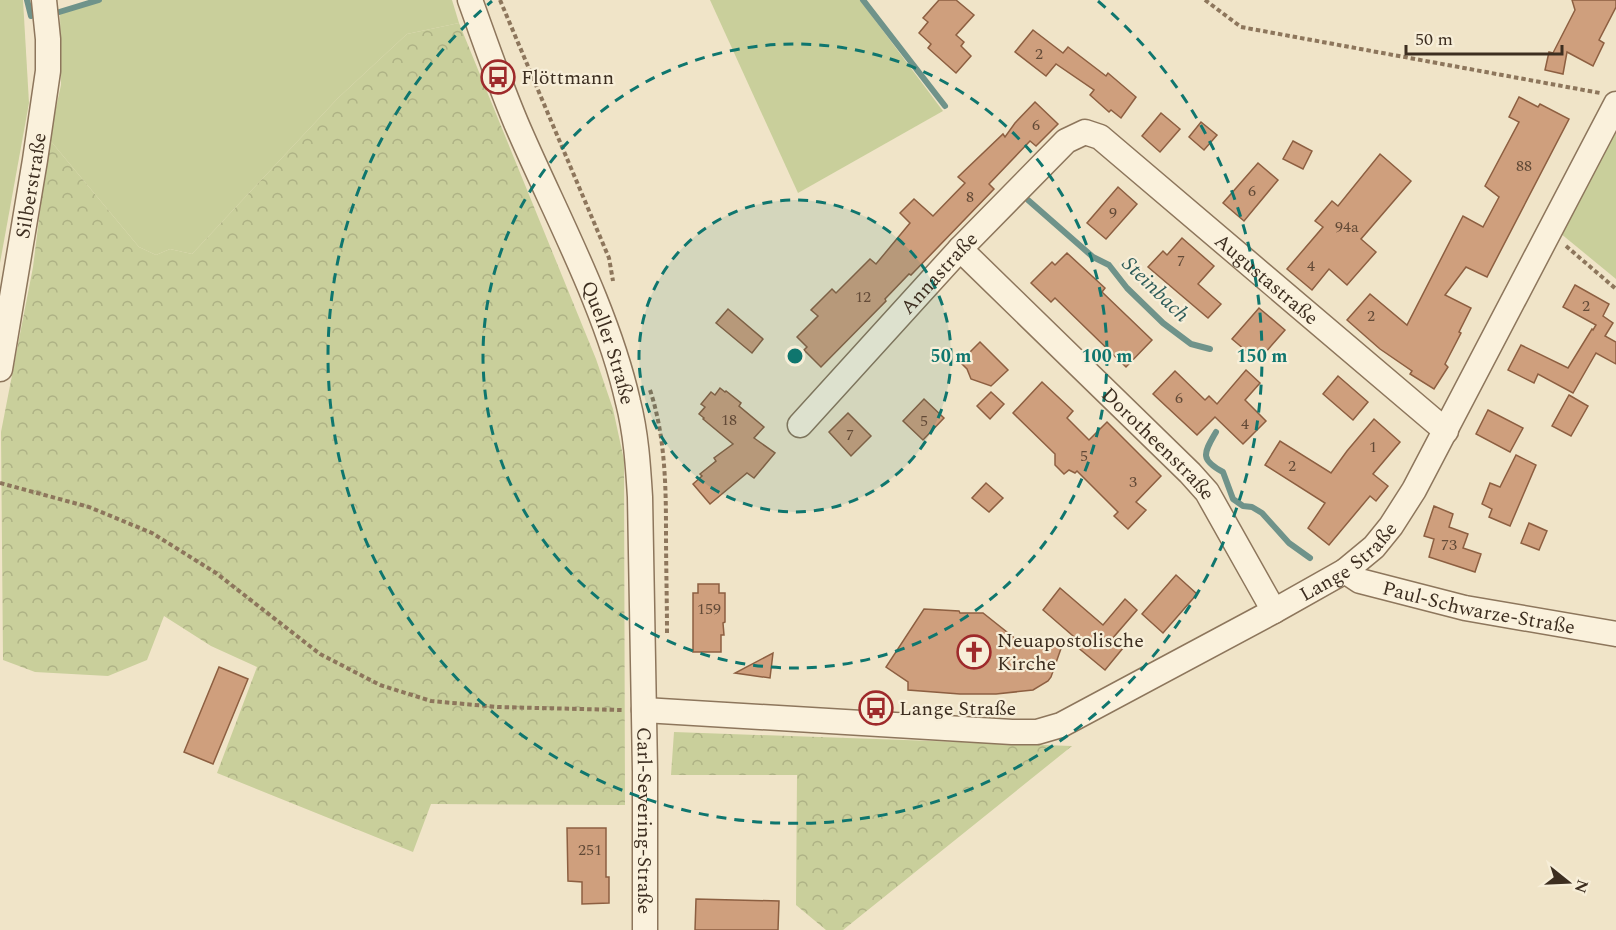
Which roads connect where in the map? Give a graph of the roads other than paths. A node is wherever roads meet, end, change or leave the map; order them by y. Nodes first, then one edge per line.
1 (44, 0) edge
2 (470, 0) edge
3 (1610, 98) edge
4 (1085, 132) joint
5 (960, 249) junction
6 (0, 369) edge
7 (800, 425) dead end
8 (1446, 431) junction
9 (1345, 571) junction
10 (1274, 611) junction
11 (1616, 634) edge
12 (644, 710) junction
13 (645, 930) edge

1 - 6 street, Silberstraße
2 - 12 street, Queller Straße
3 - 8 street, Lange Straße
4 - 5 street, Annastraße
4 - 8 street, Augustastraße
5 - 7 street, Annastraße
5 - 10 street, Dorotheenstraße
8 - 9 street, Lange Straße
9 - 10 street, Lange Straße
9 - 11 street, Paul-Schwarze-Straße
10 - 12 street, Lange Straße
12 - 13 street, Carl-Severing-Straße

